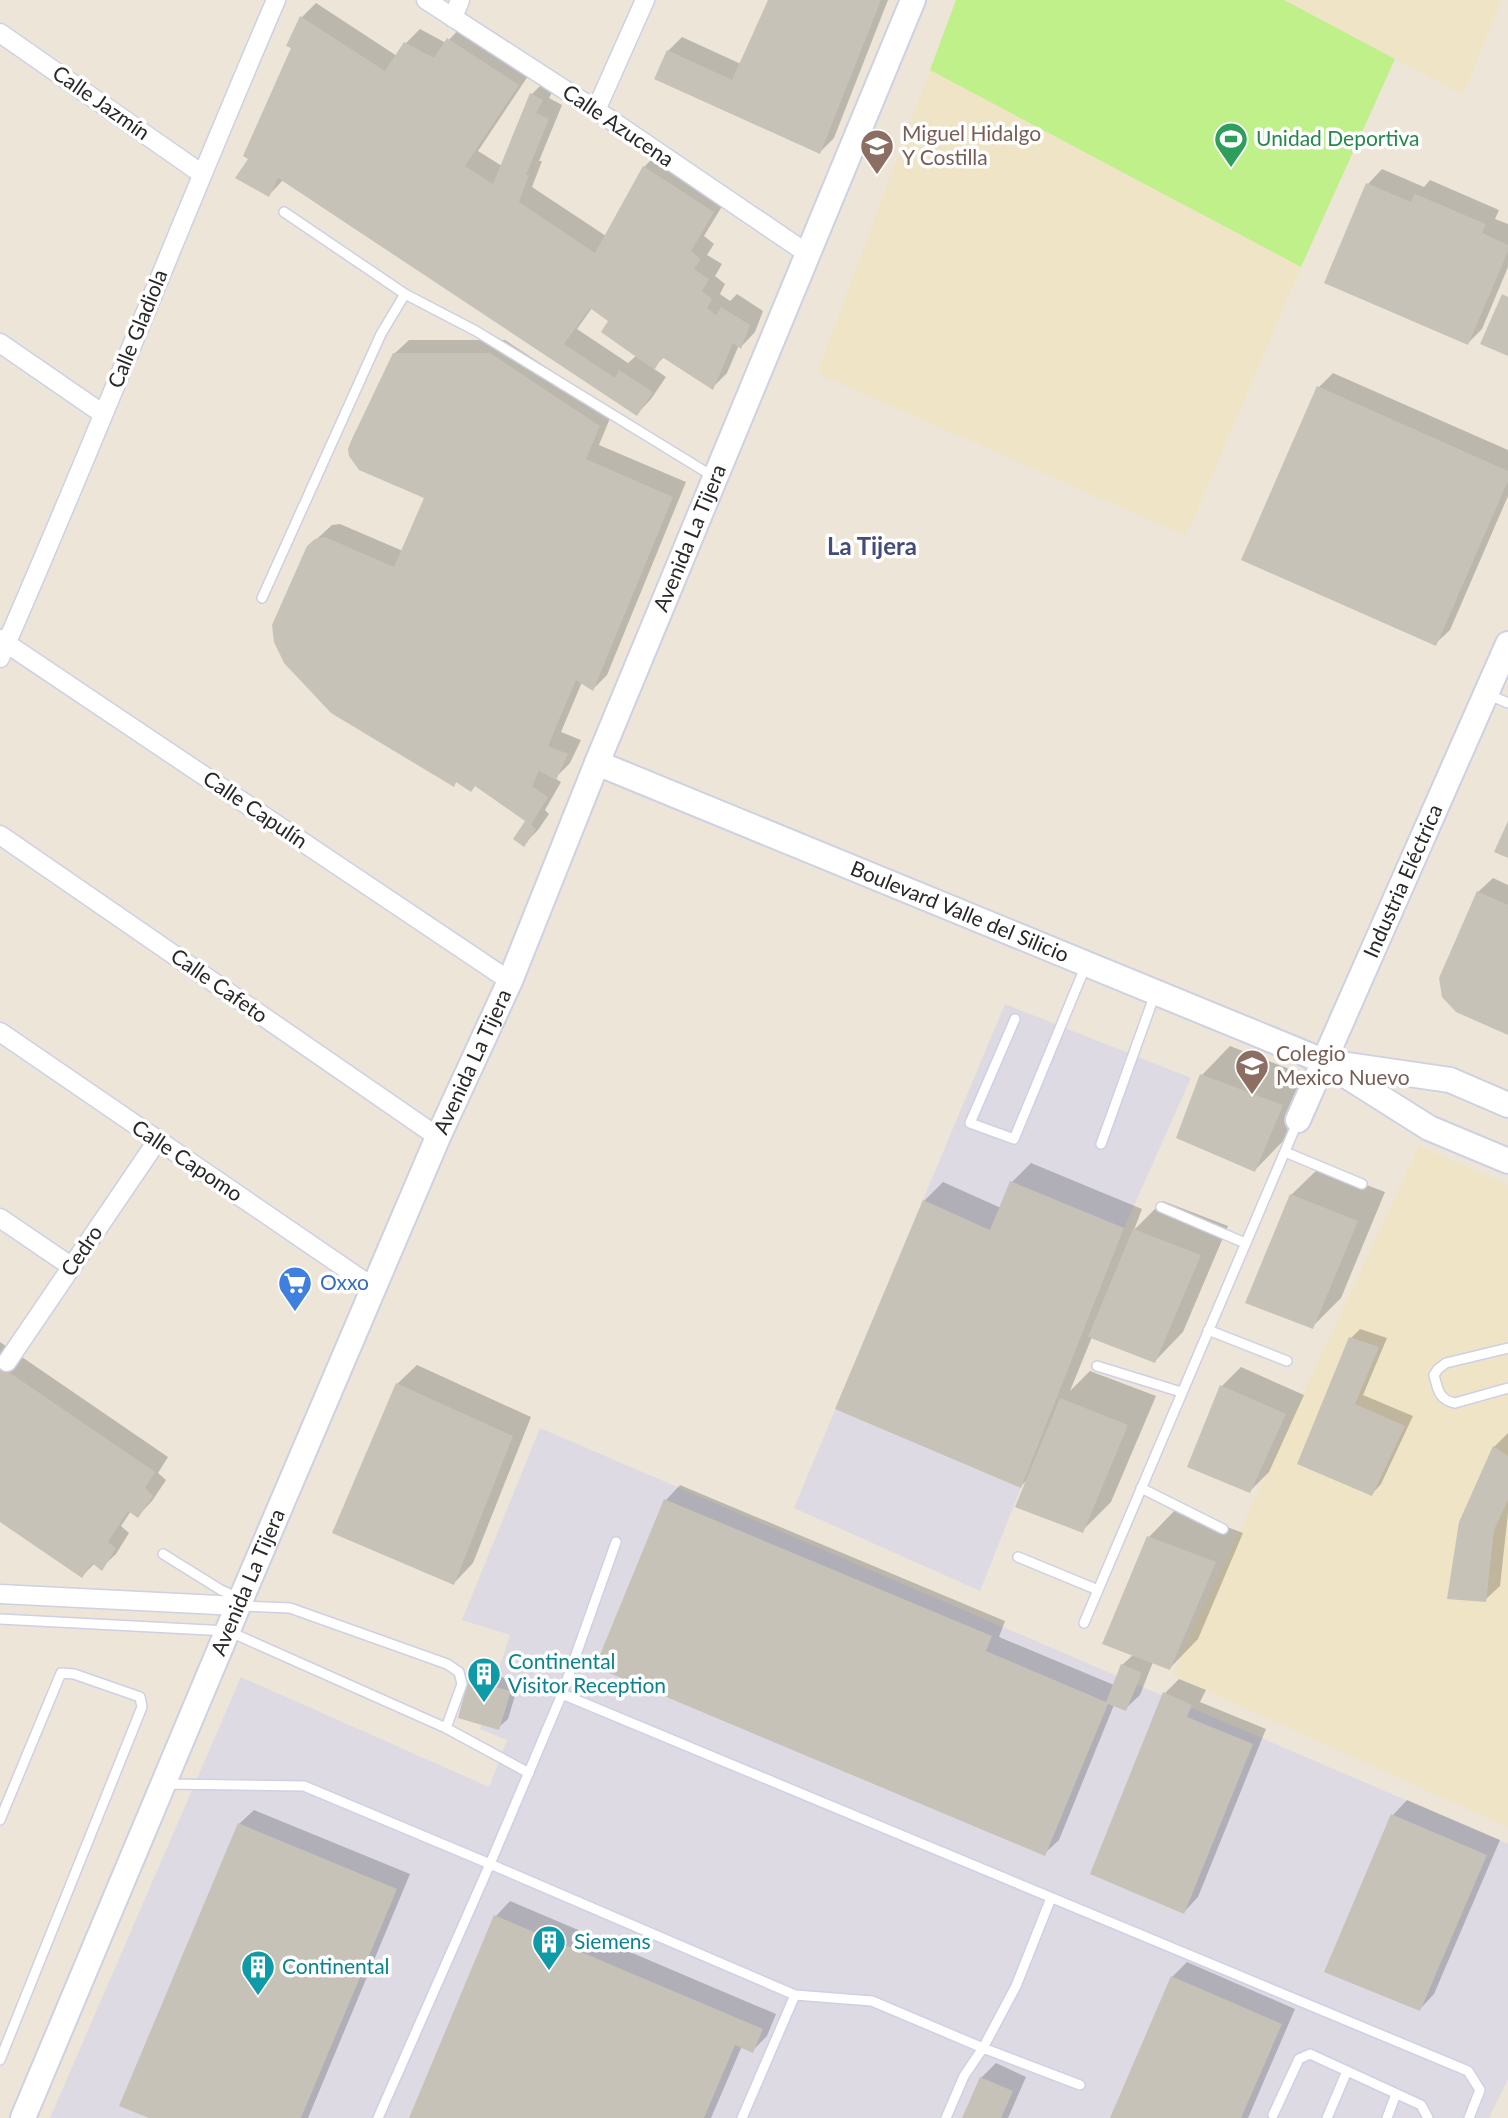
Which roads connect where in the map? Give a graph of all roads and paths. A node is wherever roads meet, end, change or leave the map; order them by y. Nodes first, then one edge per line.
1 (276, 0) edge
2 (426, 0) edge
3 (460, 0) edge
4 (645, 0) edge
5 (913, 0) edge
6 (453, 18) junction
7 (0, 33) edge
8 (596, 110) junction
9 (202, 174) junction
10 (284, 212) dead end
11 (808, 254) junction
12 (405, 294) junction
13 (0, 343) edge
14 (103, 414) junction
15 (716, 478) junction
16 (262, 598) dead end
17 (1508, 644) edge
18 (2, 647) edge
19 (1497, 698) edge
20 (597, 764) junction
21 (0, 835) edge
22 (1086, 964) junction
23 (510, 981) junction
24 (1156, 992) junction
25 (1015, 1019) dead end
26 (0, 1032) edge
27 (1323, 1061) junction
28 (1508, 1105) edge
29 (1298, 1120) joint
30 (438, 1137) junction
31 (157, 1141) junction
32 (1101, 1144) dead end
33 (1285, 1152) junction
34 (1508, 1161) edge
35 (1362, 1184) dead end
36 (1161, 1207) dead end
37 (0, 1219) edge
38 (1245, 1243) junction
39 (72, 1267) junction
40 (374, 1288) junction
41 (1208, 1330) junction
42 (1508, 1348) edge
43 (1287, 1361) dead end
44 (7, 1362) dead end
45 (1097, 1366) dead end
46 (1508, 1388) edge
47 (1181, 1392) junction
48 (1141, 1488) junction
49 (1223, 1529) dead end
50 (616, 1542) dead end
51 (163, 1554) dead end
52 (1018, 1557) dead end
53 (1098, 1590) junction
54 (0, 1594) edge
55 (239, 1602) junction
56 (0, 1619) edge
57 (1084, 1623) dead end
58 (228, 1631) junction
59 (562, 1694) junction
60 (446, 1728) junction
61 (529, 1773) junction
62 (163, 1784) junction
63 (0, 1820) edge
64 (490, 1864) junction
65 (1051, 1898) junction
66 (795, 1995) junction
67 (983, 2048) junction
68 (0, 2060) edge
69 (1347, 2071) junction
70 (1080, 2085) dead end
71 (1396, 2094) junction
72 (1273, 2115) dead end
73 (23, 2118) edge
74 (377, 2118) edge
75 (742, 2118) edge
76 (946, 2118) edge
77 (1326, 2118) edge
78 (1387, 2118) edge
79 (1428, 2118) edge
80 (1469, 2118) edge

1 - 9 street, Calle Gladiola
2 - 6 street, Calle Azucena
3 - 6 street
4 - 8 street
5 - 11 main road, Avenida La Tijera
6 - 8 street, Calle Azucena
7 - 9 street, Calle Jazmín
8 - 11 street, Calle Azucena
9 - 14 street, Calle Gladiola
10 - 12 lane
11 - 15 main road, Avenida La Tijera
12 - 15 lane
12 - 16 lane
13 - 14 street
14 - 18 street, Calle Gladiola
15 - 20 main road, Avenida La Tijera
17 - 19 main road, Industria Eléctrica
18 - 23 street, Calle Capulín
19 - 27 main road, Industria Eléctrica
20 - 22 main road, Boulevard Valle del Silicio
20 - 23 main road, Avenida La Tijera
21 - 30 street, Calle Cafeto
22 - 24 main road, Boulevard Valle del Silicio
22 - 25 lane
23 - 30 main road, Avenida La Tijera
24 - 27 main road, Boulevard Valle del Silicio
24 - 32 lane
26 - 31 street, Calle Capomo
27 - 28 main road, Boulevard Valle del Silicio
27 - 29 main road, Industria Eléctrica
27 - 34 main road, Boulevard Valle del Silicio
29 - 33 lane
30 - 40 main road, Avenida La Tijera
31 - 39 street, Cedro
31 - 40 street, Calle Capomo
33 - 35 lane
33 - 38 lane
36 - 38 lane
37 - 39 street
38 - 41 lane
39 - 44 street, Cedro
40 - 55 main road, Avenida La Tijera
41 - 43 lane
41 - 47 lane
42 - 46 lane
45 - 47 lane
47 - 48 lane
48 - 49 lane
48 - 53 lane
50 - 59 lane
51 - 55 lane
52 - 53 lane
53 - 57 lane
54 - 55 street
55 - 58 main road, Avenida La Tijera
55 - 60 lane
56 - 58 lane
58 - 60 lane
58 - 62 main road, Avenida La Tijera
59 - 61 lane
59 - 65 lane
60 - 61 lane
61 - 64 lane
62 - 64 lane
62 - 73 main road, Avenida La Tijera
63 - 68 lane
64 - 66 lane
64 - 74 lane
65 - 67 lane
65 - 80 lane
66 - 67 lane
66 - 75 lane
67 - 70 lane
67 - 76 lane
69 - 71 lane
69 - 72 lane
69 - 77 lane
71 - 78 lane
71 - 79 lane

